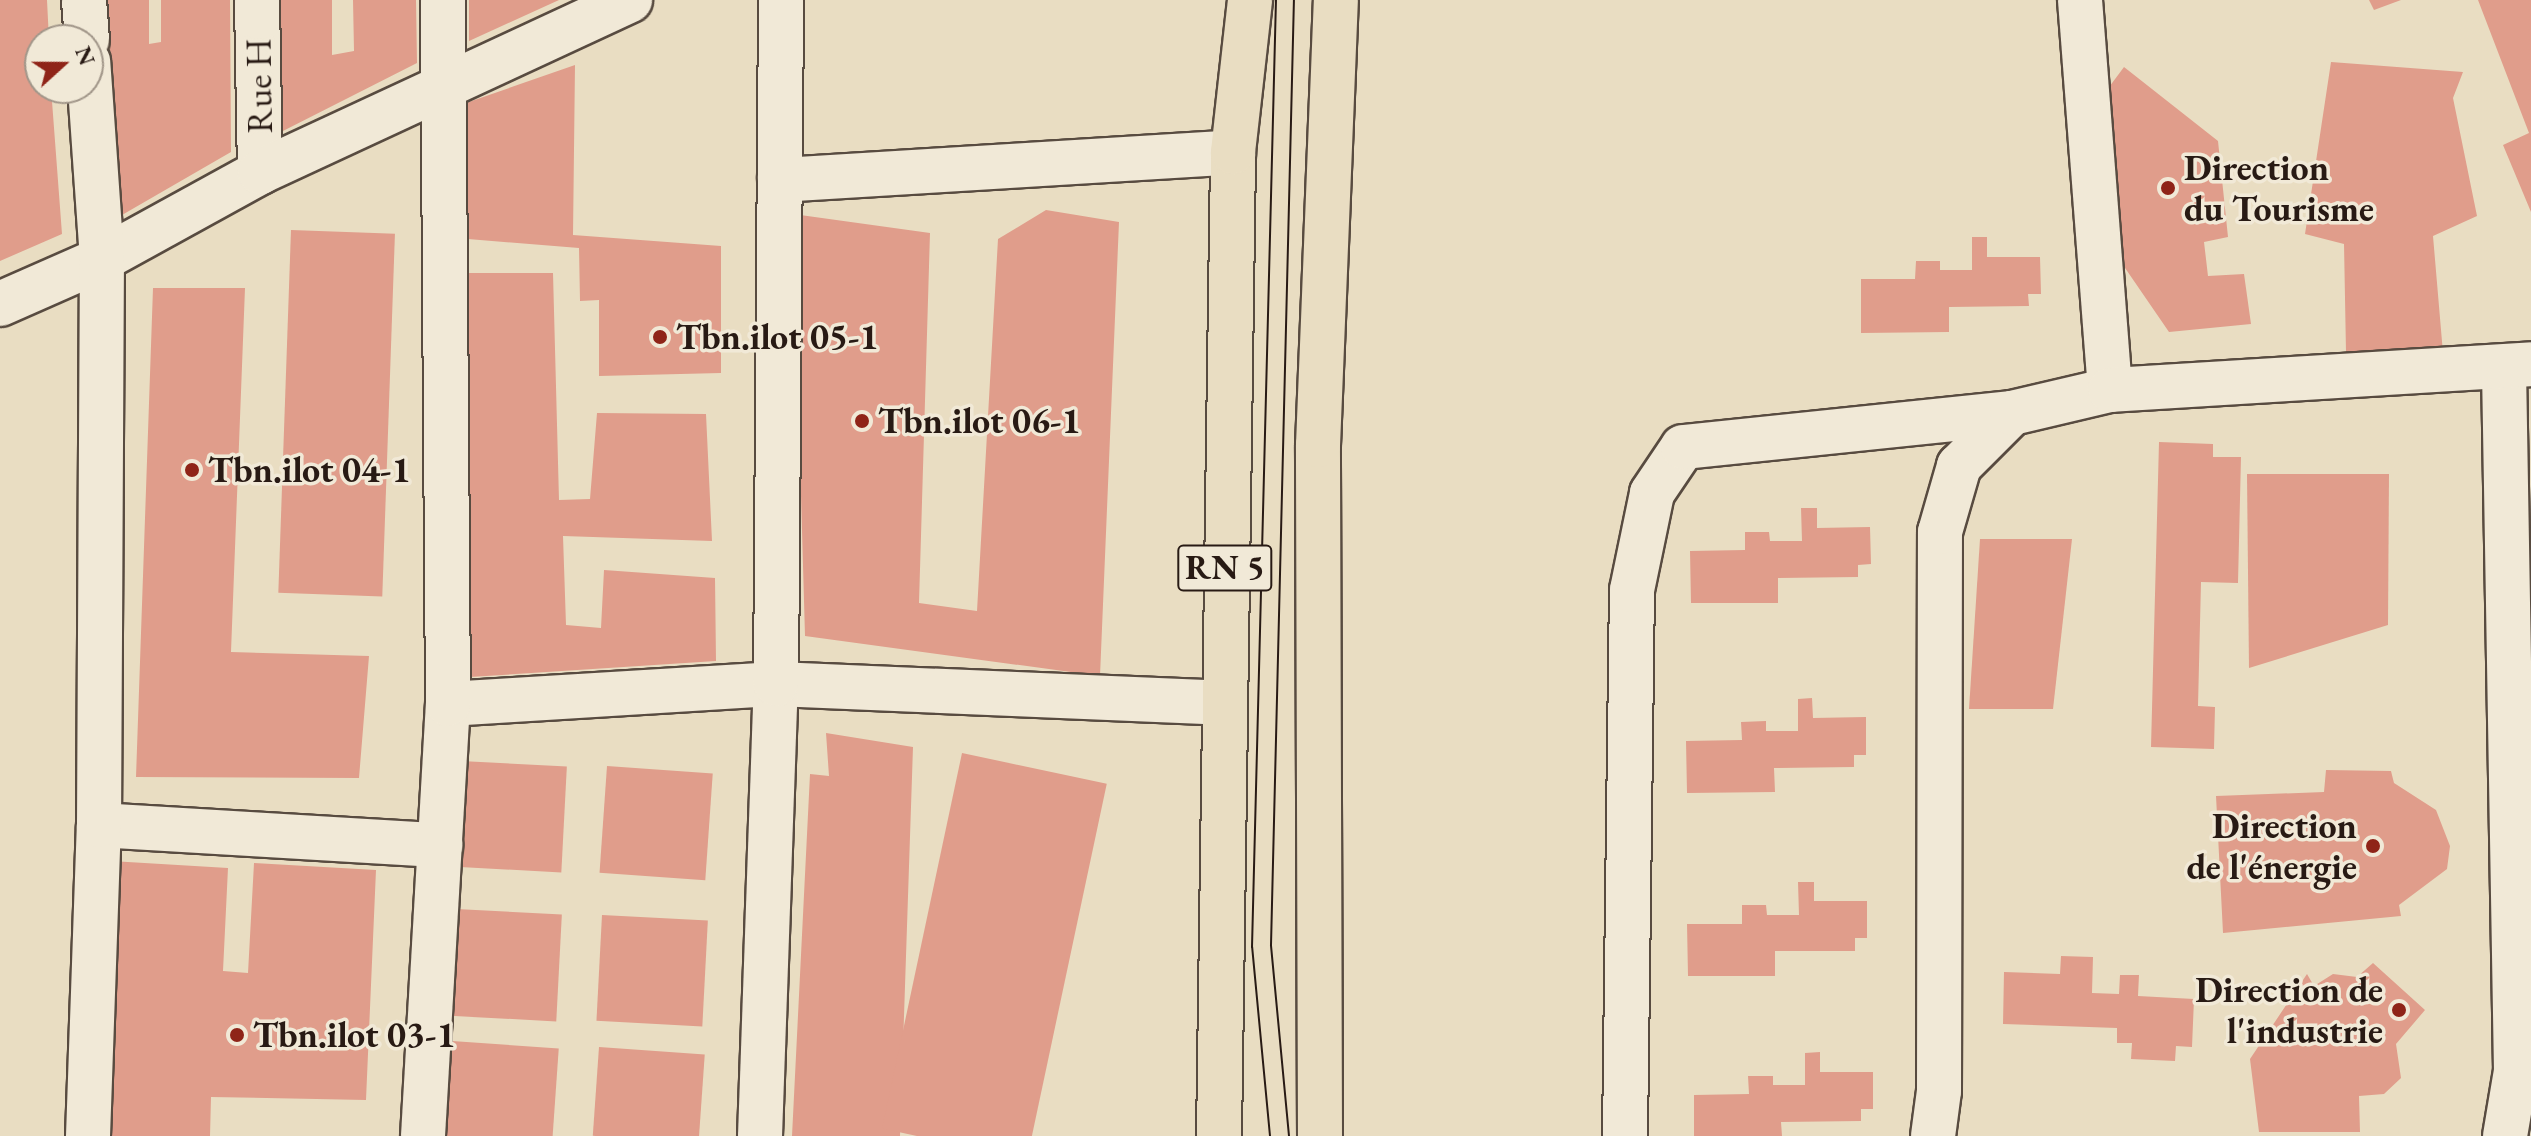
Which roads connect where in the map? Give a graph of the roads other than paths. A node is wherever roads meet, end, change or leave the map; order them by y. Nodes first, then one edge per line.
1 (84, 0) edge
2 (257, 0) edge
3 (443, 0) edge
4 (629, 0) edge
5 (781, 0) edge
6 (1250, 0) edge
7 (1336, 0) edge
8 (2080, 0) edge
9 (86, 24) edge
10 (445, 86) junction
11 (91, 104) edge
12 (1233, 152) junction
13 (260, 172) junction
14 (780, 180) junction
15 (102, 259) junction
16 (0, 304) edge
17 (2517, 367) edge
18 (2110, 390) junction
19 (2012, 413) junction
20 (776, 684) junction
21 (1223, 703) junction
22 (448, 704) junction
23 (99, 825) junction
24 (440, 845) junction
25 (2524, 1072) edge
26 (88, 1136) edge
27 (423, 1136) edge
28 (760, 1136) edge
29 (1219, 1136) edge
30 (1320, 1136) edge
31 (1625, 1136) edge
32 (1933, 1136) edge
33 (2505, 1136) edge

1 - 9 street
2 - 13 street, Rue H
3 - 10 street
4 - 10 street
5 - 14 street
6 - 12 main road, RN 5
7 - 30 main road, RN 5
8 - 18 street
10 - 13 street
10 - 22 street
11 - 15 street
12 - 14 street
12 - 21 main road, RN 5
13 - 15 street
14 - 20 street
15 - 16 street
15 - 23 street
17 - 18 street
17 - 25 street
18 - 19 street
19 - 31 street
19 - 32 street
20 - 21 street
20 - 22 street
20 - 28 street
21 - 29 main road, RN 5
22 - 24 street
23 - 24 street
23 - 26 street
24 - 27 street
25 - 33 street

